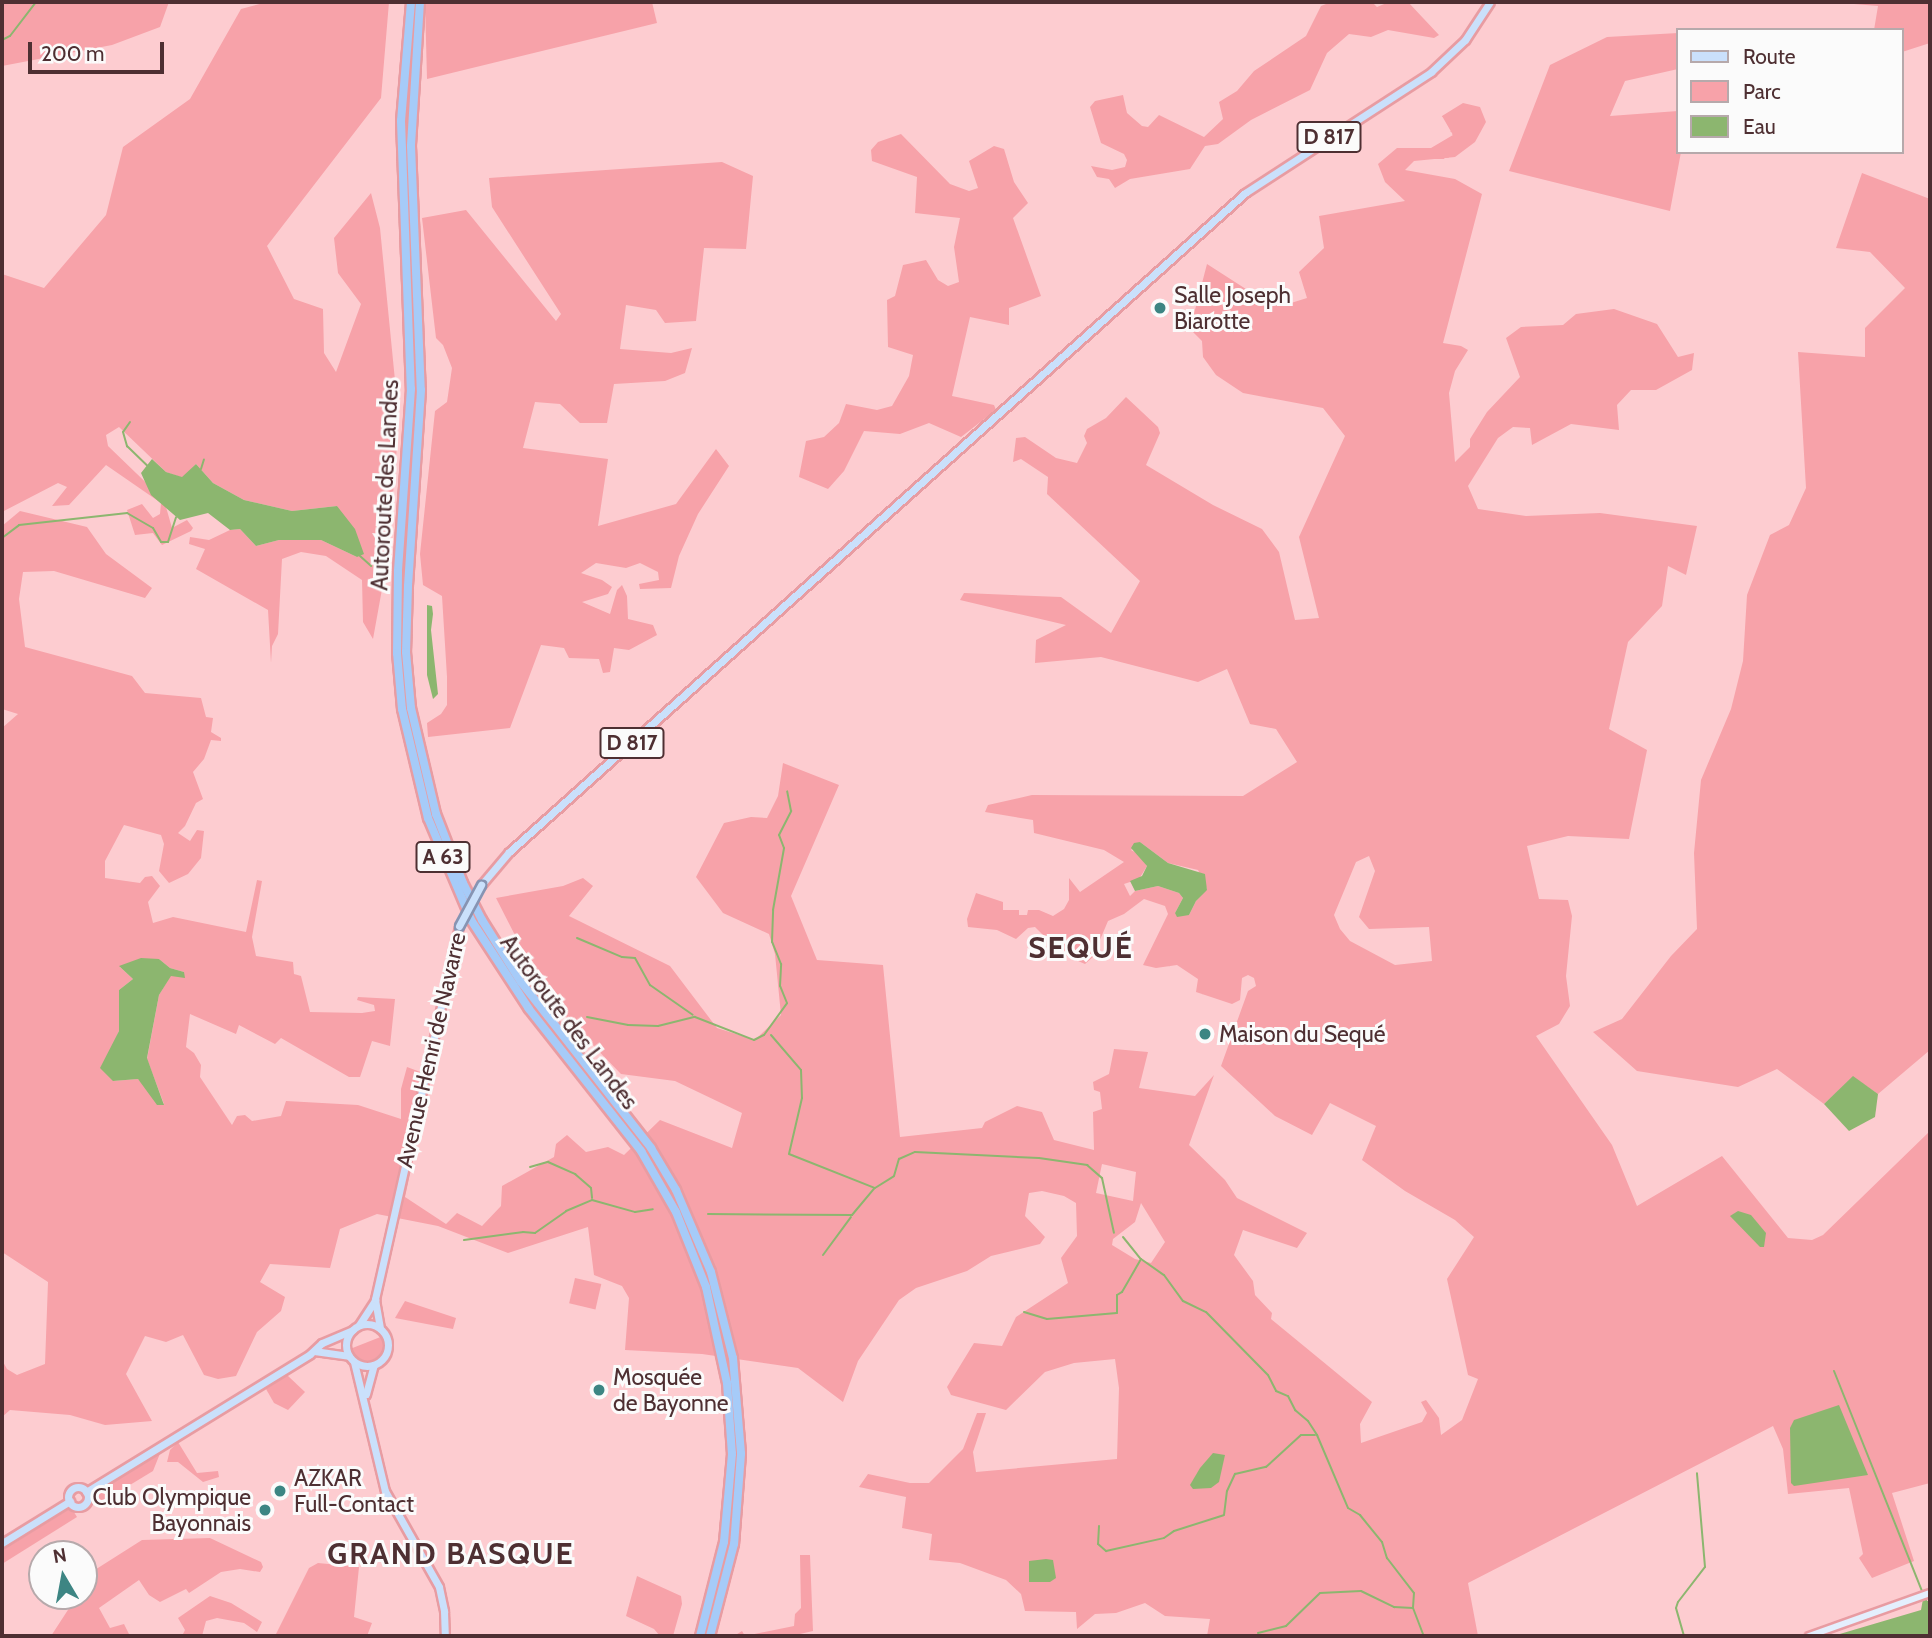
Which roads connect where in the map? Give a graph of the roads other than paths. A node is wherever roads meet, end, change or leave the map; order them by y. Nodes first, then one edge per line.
1 (411, 2) edge
2 (420, 2) edge
3 (1490, 2) edge
4 (375, 1299) junction
5 (356, 1327) junction
6 (380, 1328) junction
7 (313, 1352) junction
8 (351, 1359) junction
9 (374, 1365) junction
10 (365, 1399) junction
11 (86, 1492) junction
12 (70, 1502) junction
13 (2, 1543) edge
14 (1930, 1593) edge
15 (445, 1636) edge
16 (700, 1636) edge
17 (710, 1636) edge
18 (1809, 1636) edge

1 - 16 highway, Autoroute des Landes / A 63
2 - 17 highway, Autoroute des Landes / A 63
3 - 4 main road, Avenue Henri de Navarre / D 817, bridge
4 - 5 main road, Avenue Henri de Navarre / D 817
4 - 6 main road, Avenue Henri de Navarre / D 817
5 - 6 main road
5 - 7 main road
5 - 8 main road
6 - 9 main road
7 - 8 main road
7 - 11 main road
8 - 9 main road
8 - 10 main road
9 - 10 main road
10 - 15 main road
11 - 12 main road
11 - 12 main road
12 - 13 main road
14 - 18 main road

